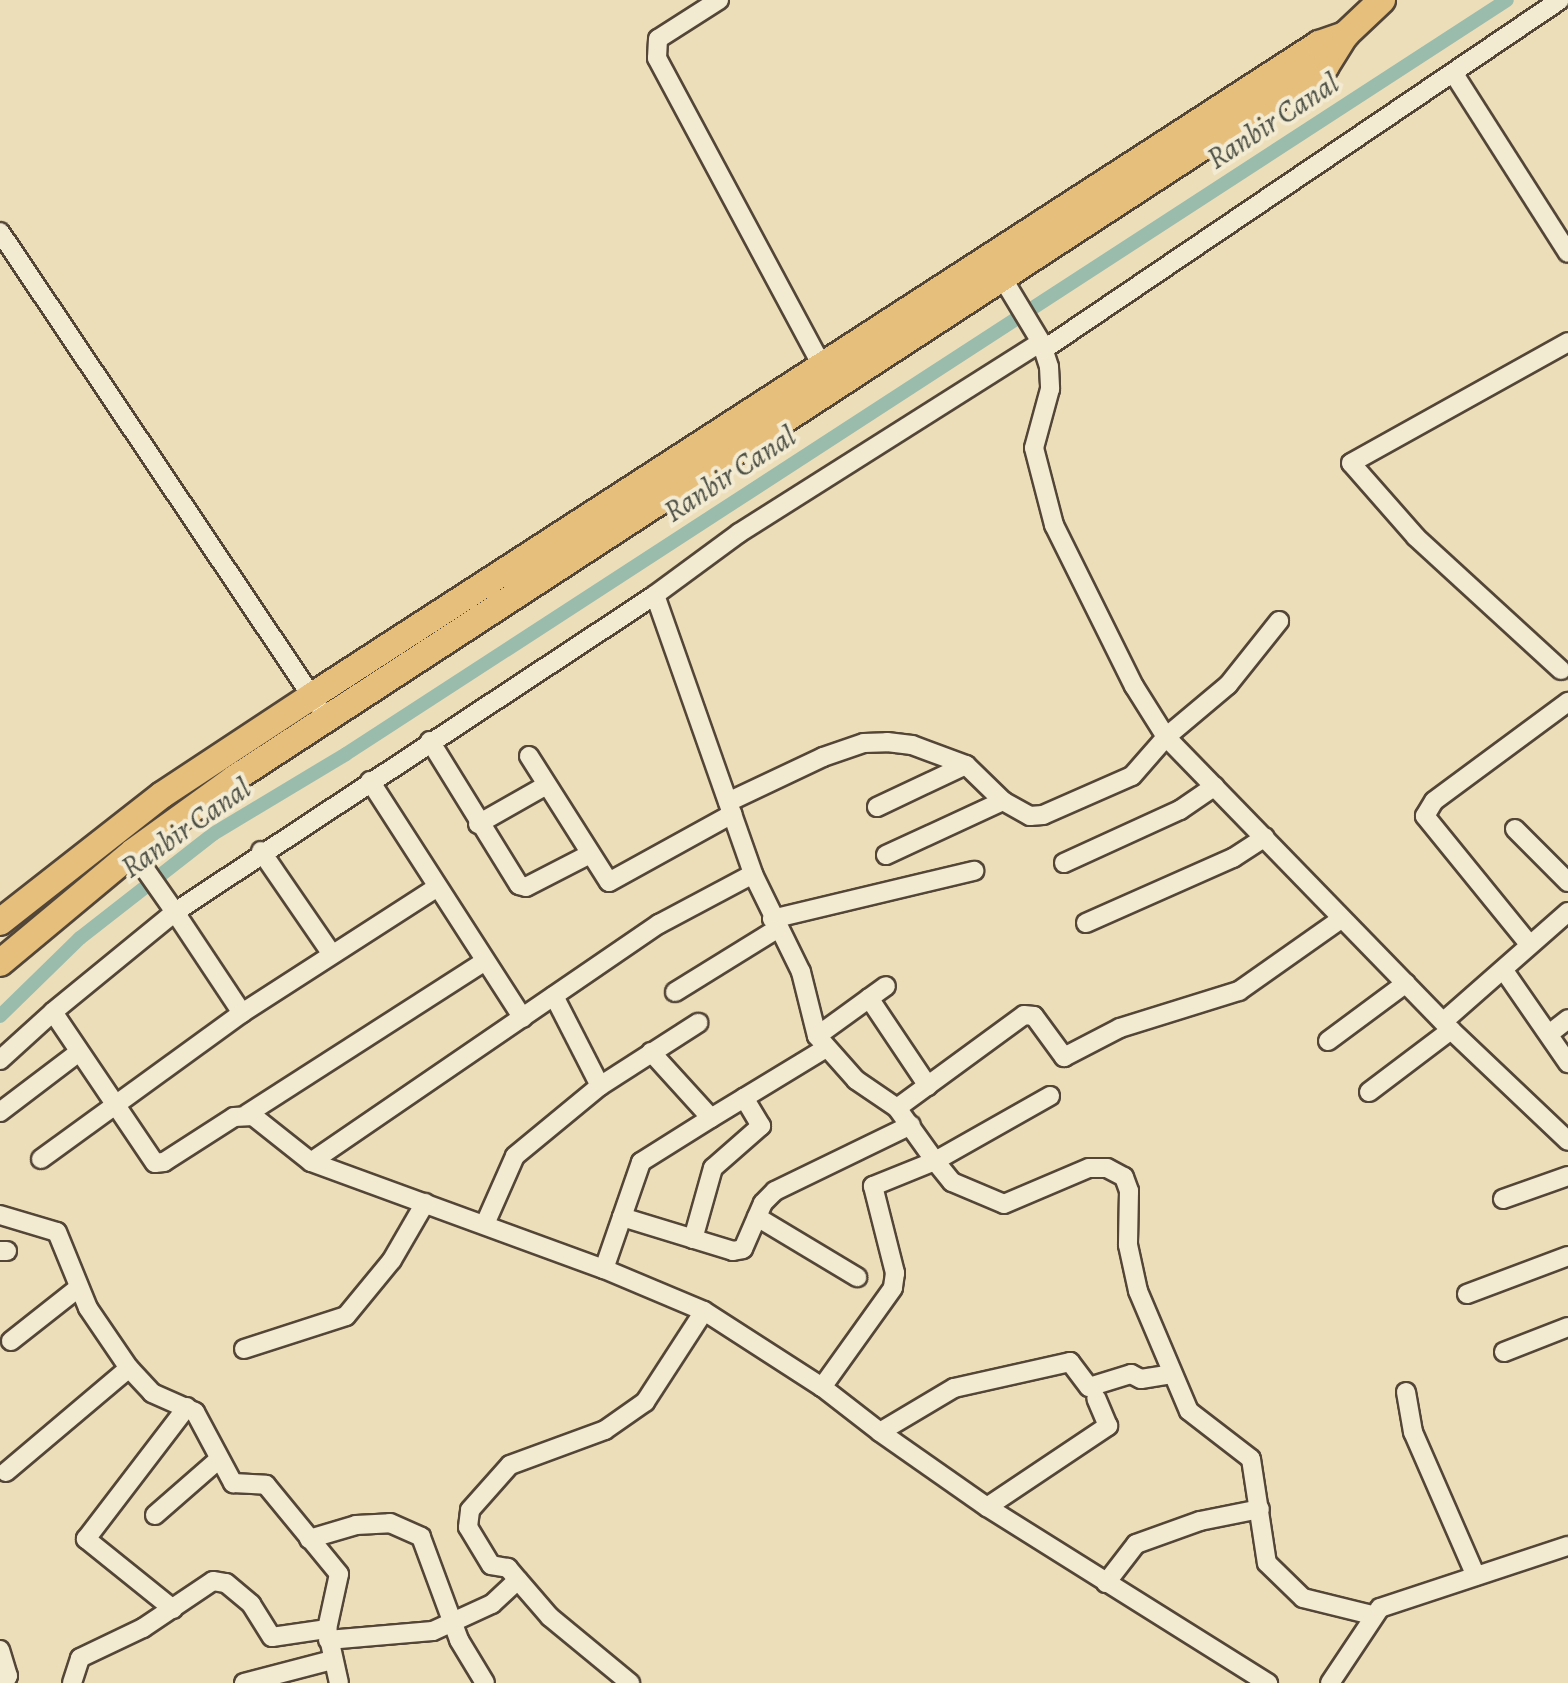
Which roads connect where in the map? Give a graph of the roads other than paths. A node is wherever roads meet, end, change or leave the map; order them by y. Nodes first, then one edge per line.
1 (719, 0) edge
2 (1382, 0) edge
3 (1560, 0) edge
4 (1454, 74) junction
5 (0, 232) edge
6 (1568, 253) edge
7 (995, 266) junction
8 (1568, 342) edge
9 (1042, 346) junction
10 (823, 368) junction
11 (655, 595) junction
12 (1279, 621) dead end
13 (1561, 670) dead end
14 (312, 696) junction
15 (1568, 702) edge
16 (327, 719) junction
17 (1166, 737) junction
18 (430, 741) junction
19 (529, 756) dead end
20 (966, 765) junction
21 (370, 781) junction
22 (545, 786) junction
23 (1215, 786) junction
24 (1003, 801) junction
25 (877, 807) dead end
26 (730, 808) junction
27 (478, 824) junction
28 (1515, 829) dead end
29 (1265, 837) junction
30 (261, 851) junction
31 (588, 855) junction
32 (886, 855) dead end
33 (138, 861) junction
34 (1064, 863) dead end
35 (974, 871) dead end
36 (753, 874) junction
37 (1568, 882) edge
38 (436, 888) junction
39 (175, 912) junction
40 (1568, 912) edge
41 (1341, 919) junction
42 (0, 922) edge
43 (1086, 923) dead end
44 (774, 924) junction
45 (1529, 944) junction
46 (331, 953) junction
47 (484, 962) junction
48 (0, 963) edge
49 (1505, 972) junction
50 (1406, 983) junction
51 (886, 986) dead end
52 (675, 992) dead end
53 (554, 996) junction
54 (869, 998) junction
55 (53, 1012) junction
56 (242, 1013) junction
57 (523, 1018) junction
58 (1568, 1019) edge
59 (698, 1023) dead end
60 (1447, 1026) junction
61 (1549, 1034) junction
62 (1328, 1041) dead end
63 (822, 1042) junction
64 (79, 1052) junction
65 (651, 1052) junction
66 (0, 1060) edge
67 (1568, 1063) edge
68 (600, 1086) junction
69 (928, 1086) junction
70 (1369, 1092) dead end
71 (1050, 1096) dead end
72 (744, 1098) junction
73 (111, 1104) junction
74 (897, 1108) junction
75 (0, 1112) edge
76 (247, 1114) junction
77 (711, 1118) junction
78 (911, 1125) junction
79 (1568, 1141) edge
80 (41, 1159) dead end
81 (935, 1161) junction
82 (311, 1162) junction
83 (1568, 1176) edge
84 (1503, 1199) dead end
85 (425, 1203) junction
86 (0, 1215) edge
87 (622, 1217) junction
88 (757, 1217) junction
89 (485, 1224) junction
90 (693, 1239) junction
91 (1568, 1256) edge
92 (604, 1269) junction
93 (857, 1277) dead end
94 (78, 1288) junction
95 (1467, 1294) dead end
96 (704, 1311) junction
97 (1568, 1327) edge
98 (11, 1341) dead end
99 (244, 1349) dead end
100 (1504, 1352) dead end
101 (129, 1368) junction
102 (1172, 1374) junction
103 (822, 1387) junction
104 (1406, 1392) dead end
105 (1096, 1398) dead end
106 (187, 1407) junction
107 (880, 1432) junction
108 (218, 1460) junction
109 (6, 1472) dead end
110 (987, 1507) junction
111 (1260, 1509) junction
112 (155, 1515) dead end
113 (309, 1539) junction
114 (1568, 1546) edge
115 (1476, 1576) junction
116 (518, 1580) junction
117 (1106, 1583) junction
118 (173, 1609) junction
119 (1372, 1615) junction
120 (453, 1624) junction
121 (327, 1635) junction
122 (0, 1650) edge
123 (332, 1660) junction
124 (277, 1679) edge
125 (4, 1683) edge
126 (72, 1683) edge
127 (244, 1683) edge
128 (339, 1683) edge
129 (485, 1683) edge
130 (630, 1683) edge
131 (1268, 1683) edge
132 (1330, 1683) edge

1 - 10 street
2 - 7 highway
3 - 4 street
4 - 6 street
4 - 9 street
5 - 14 street
7 - 9 street
7 - 10 highway
7 - 16 highway
8 - 13 street
9 - 11 street
9 - 17 street
10 - 14 highway
11 - 18 street
11 - 26 street
12 - 17 street
14 - 16 street
14 - 42 highway
15 - 45 street
16 - 33 highway
17 - 23 street
17 - 24 street
18 - 21 street
18 - 27 street
19 - 22 street
20 - 24 street
20 - 25 street
20 - 26 street
21 - 30 street
21 - 38 street
22 - 27 street
22 - 31 street
23 - 29 street
23 - 34 street
24 - 32 street
26 - 31 street
26 - 36 street
27 - 31 street
28 - 37 street
29 - 41 street
29 - 43 street
30 - 39 street
30 - 46 street
33 - 39 street
33 - 48 highway
35 - 44 street
36 - 44 street
36 - 53 street
38 - 46 street
38 - 47 street
39 - 55 street
39 - 56 street
40 - 45 street
41 - 50 street
41 - 69 street
44 - 52 street
44 - 63 street
45 - 49 street
46 - 56 street
47 - 57 street
47 - 76 street
49 - 60 street
49 - 61 street
50 - 60 street
50 - 62 street
51 - 54 street
53 - 57 street
53 - 68 street
54 - 63 street
54 - 69 street
55 - 64 street
55 - 66 street
56 - 73 street
57 - 82 street
58 - 61 street
59 - 65 street
60 - 70 street
60 - 79 street
61 - 67 street
63 - 72 street
63 - 74 street
64 - 73 street
64 - 75 street
65 - 68 street
65 - 77 street
68 - 89 street
69 - 74 street
71 - 81 street
72 - 77 street
72 - 90 street
73 - 76 street
73 - 80 street
74 - 78 street
76 - 82 street
77 - 87 street
78 - 81 street
78 - 88 street
81 - 102 street
81 - 103 street
82 - 85 street
83 - 84 street
85 - 89 street
85 - 99 street
86 - 94 street
87 - 90 street
87 - 92 street
88 - 90 street
88 - 93 street
89 - 92 street
91 - 95 street
92 - 96 street
94 - 98 street
94 - 101 street
96 - 103 street
96 - 116 street
97 - 100 street
101 - 106 street
101 - 109 street
102 - 107 street
102 - 111 street
103 - 107 street
104 - 115 street
105 - 110 street
106 - 108 street
106 - 118 street
107 - 110 street
108 - 112 street
108 - 113 street
110 - 117 street
111 - 117 street
111 - 119 street
113 - 120 street
113 - 121 street
114 - 115 street
115 - 119 street
116 - 120 street
116 - 130 street
117 - 131 street
118 - 121 street
118 - 126 street
119 - 132 street
120 - 121 street
120 - 129 street
121 - 123 street
122 - 125 street
123 - 124 street
123 - 128 street
124 - 127 street

